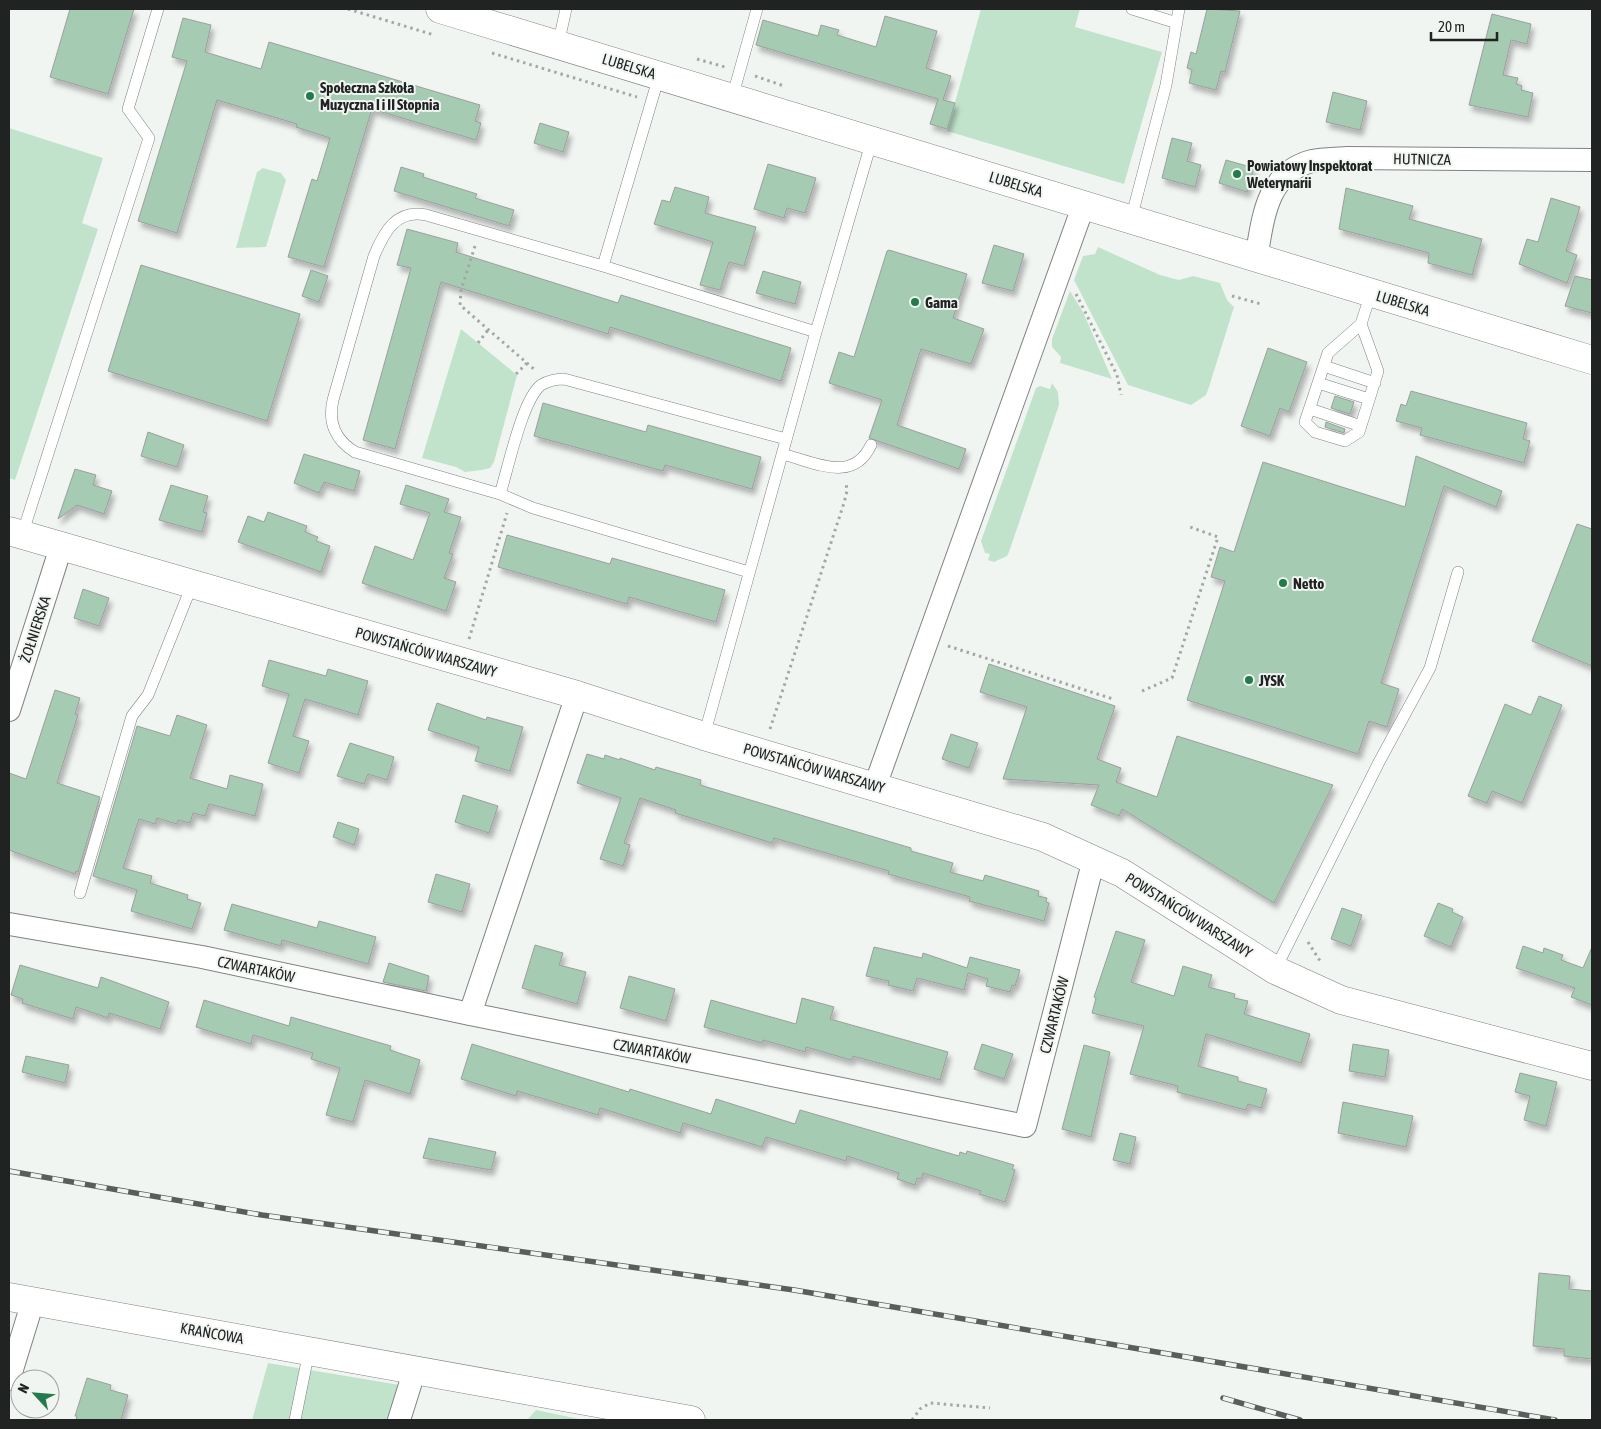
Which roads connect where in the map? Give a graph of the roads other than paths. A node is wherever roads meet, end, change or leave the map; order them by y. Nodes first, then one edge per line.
1 (158, 9) edge
2 (440, 9) edge
3 (566, 9) edge
4 (757, 9) edge
5 (1132, 9) edge
6 (1179, 9) edge
7 (1177, 23) junction
8 (558, 45) junction
9 (659, 76) junction
10 (732, 98) junction
11 (872, 140) junction
12 (1592, 160) edge
13 (1084, 204) junction
14 (1131, 219) junction
15 (1256, 258) junction
16 (603, 266) junction
17 (1372, 293) junction
18 (1361, 324) junction
19 (816, 332) junction
20 (1592, 360) edge
21 (1324, 366) junction
22 (1375, 382) junction
23 (1318, 383) junction
24 (1369, 399) junction
25 (1310, 409) junction
26 (1361, 426) junction
27 (786, 439) junction
28 (871, 445) dead end
29 (782, 454) junction
30 (506, 496) junction
31 (16, 533) edge
32 (61, 547) junction
33 (749, 572) junction
34 (1458, 572) dead end
35 (192, 585) junction
36 (577, 695) junction
37 (9, 710) edge
38 (704, 736) junction
39 (875, 786) junction
40 (1094, 859) junction
41 (80, 893) dead end
42 (9, 924) edge
43 (1275, 970) junction
44 (470, 1014) junction
45 (1592, 1066) edge
46 (21, 1299) edge
47 (309, 1350) junction
48 (415, 1369) junction
49 (9, 1379) edge
50 (643, 1416) edge
51 (295, 1420) edge
52 (400, 1420) edge
53 (691, 1420) edge

1 - 31 lane
2 - 8 street, LUBELSKA
3 - 8 lane
4 - 10 lane
5 - 7 lane
6 - 7 lane
7 - 14 lane
8 - 9 street, LUBELSKA
9 - 10 street, LUBELSKA
9 - 16 lane
10 - 11 street, LUBELSKA
11 - 13 street, LUBELSKA
11 - 19 lane
12 - 15 street, HUTNICZA
13 - 14 street, LUBELSKA
13 - 39 street
14 - 15 street, LUBELSKA
15 - 17 street, LUBELSKA
16 - 19 lane
16 - 30 lane
17 - 18 lane
17 - 20 street, LUBELSKA
18 - 21 lane
18 - 22 lane
19 - 27 lane
21 - 22 lane
21 - 23 lane
22 - 24 lane
23 - 24 lane
23 - 25 lane
24 - 26 lane
25 - 26 lane
25 - 26 lane
27 - 29 lane
27 - 30 lane
28 - 29 lane
29 - 33 lane
30 - 33 lane
31 - 32 street, POWSTAŃCÓW WARSZAWY
32 - 35 street, POWSTAŃCÓW WARSZAWY
32 - 37 street, ŻOŁNIERSKA
33 - 38 lane
34 - 43 lane
35 - 36 street, POWSTAŃCÓW WARSZAWY
35 - 41 lane
36 - 38 street, POWSTAŃCÓW WARSZAWY
36 - 44 street
38 - 39 street, POWSTAŃCÓW WARSZAWY
39 - 40 street, POWSTAŃCÓW WARSZAWY
40 - 43 street, POWSTAŃCÓW WARSZAWY
40 - 44 street, CZWARTAKÓW
42 - 44 street, CZWARTAKÓW
43 - 45 street, POWSTAŃCÓW WARSZAWY
46 - 47 street, KRAŃCOWA
46 - 49 street
47 - 48 street, KRAŃCOWA
47 - 51 lane
48 - 50 street, KRAŃCOWA
48 - 52 street
50 - 53 street, KRAŃCOWA

